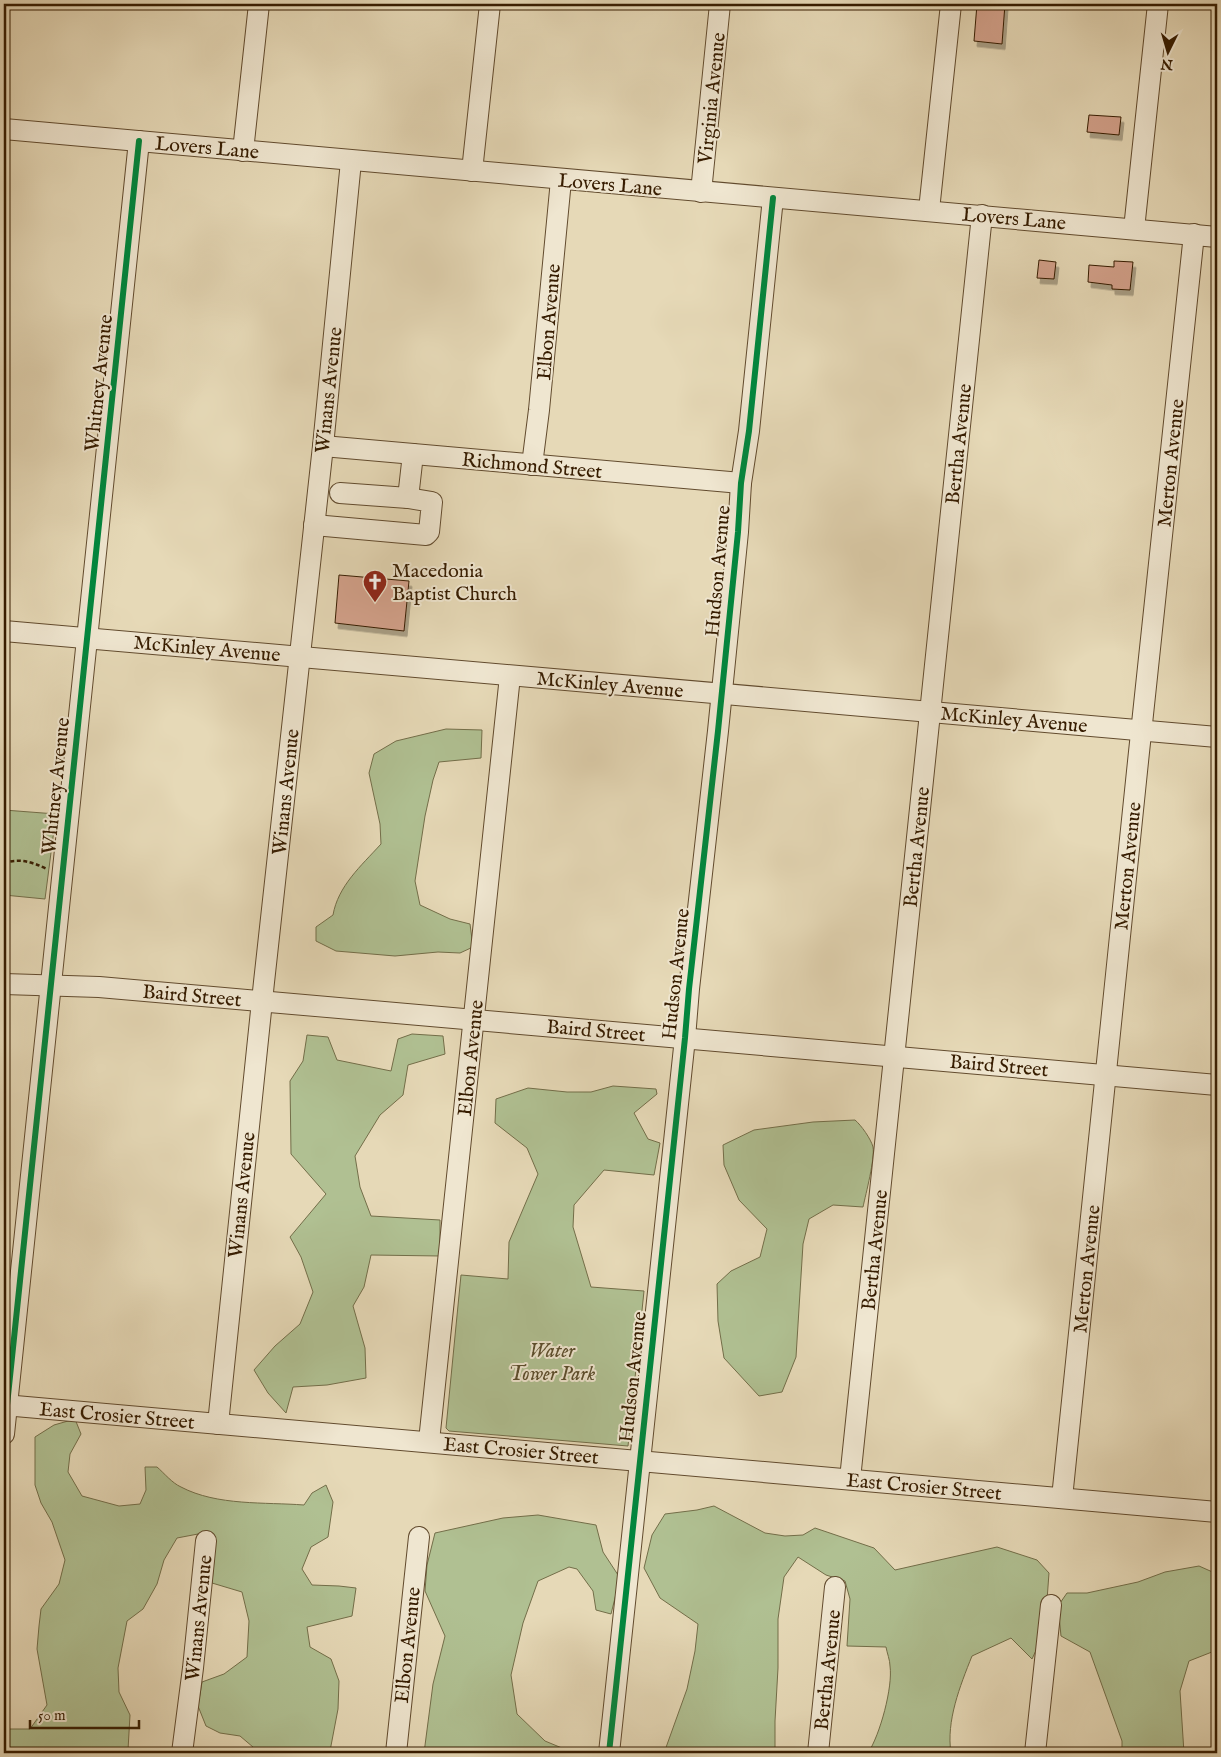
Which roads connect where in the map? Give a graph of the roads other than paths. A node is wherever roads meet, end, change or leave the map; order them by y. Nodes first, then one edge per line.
1 (259, 4) edge
2 (490, 4) edge
3 (720, 4) edge
4 (951, 4) edge
5 (1158, 4) edge
6 (4, 129) edge
7 (140, 141) junction
8 (243, 151) junction
9 (350, 161) junction
10 (472, 172) junction
11 (561, 180) junction
12 (701, 192) junction
13 (773, 198) junction
14 (929, 210) junction
15 (982, 215) junction
16 (1134, 229) junction
17 (1194, 234) junction
18 (1217, 237) edge
19 (323, 446) junction
20 (413, 454) junction
21 (532, 465) junction
22 (740, 483) junction
23 (340, 493) dead end
24 (408, 498) junction
25 (314, 525) junction
26 (4, 630) edge
27 (86, 638) junction
28 (300, 656) junction
29 (510, 676) junction
30 (721, 694) junction
31 (930, 712) junction
32 (1141, 730) junction
33 (1217, 737) edge
34 (4, 984) edge
35 (51, 986) junction
36 (262, 1001) junction
37 (474, 1019) junction
38 (685, 1038) junction
39 (894, 1056) junction
40 (1106, 1075) junction
41 (1217, 1085) edge
42 (5, 1405) edge
43 (218, 1424) junction
44 (4, 1434) edge
45 (429, 1441) junction
46 (640, 1461) junction
47 (850, 1479) junction
48 (1062, 1498) junction
49 (1217, 1512) edge
50 (419, 1537) dead end
51 (206, 1541) dead end
52 (835, 1587) dead end
53 (1051, 1605) dead end
54 (182, 1753) edge
55 (396, 1753) edge
56 (608, 1753) edge
57 (818, 1753) edge
58 (1035, 1753) edge

1 - 8 street
2 - 10 street
3 - 12 street, Virginia Avenue
4 - 14 street
5 - 16 street
6 - 7 street, Lovers Lane
7 - 8 street, Lovers Lane
7 - 27 street, Whitney Avenue
8 - 9 street, Lovers Lane
9 - 10 street, Lovers Lane
9 - 19 street, Winans Avenue
10 - 11 street, Lovers Lane
11 - 12 street, Lovers Lane
11 - 21 street, Elbon Avenue
12 - 13 street, Lovers Lane
13 - 14 street, Lovers Lane
13 - 22 street, Hudson Avenue
14 - 15 street, Lovers Lane
15 - 16 street, Lovers Lane
15 - 31 street, Bertha Avenue
16 - 17 street, Lovers Lane
17 - 18 street, Lovers Lane
17 - 32 street, Merton Avenue
19 - 20 street, Richmond Street
19 - 25 street, Winans Avenue
20 - 21 street, Richmond Street
20 - 24 street
21 - 22 street, Richmond Street
22 - 30 street, Hudson Avenue
23 - 24 street
24 - 25 street
25 - 28 street, Winans Avenue
26 - 27 street, McKinley Avenue
27 - 28 street, McKinley Avenue
27 - 35 street, Whitney Avenue
28 - 29 street, McKinley Avenue
28 - 36 street, Winans Avenue
29 - 30 street, McKinley Avenue
29 - 37 street, Elbon Avenue
30 - 31 street, McKinley Avenue
30 - 38 street, Hudson Avenue
31 - 32 street, McKinley Avenue
31 - 39 street, Bertha Avenue
32 - 33 street, McKinley Avenue
32 - 40 street, Merton Avenue
34 - 35 street, Baird Street
35 - 36 street, Baird Street
35 - 42 street, Whitney Avenue
36 - 37 street, Baird Street
36 - 43 street, Winans Avenue
37 - 38 street, Baird Street
37 - 45 street, Elbon Avenue
38 - 39 street, Baird Street
38 - 46 street, Hudson Avenue
39 - 40 street, Baird Street
39 - 47 street, Bertha Avenue
40 - 41 street, Baird Street
40 - 48 street, Merton Avenue
42 - 43 street, East Crosier Street
42 - 44 street, Whitney Avenue
43 - 45 street, East Crosier Street
45 - 46 street, East Crosier Street
46 - 47 street, East Crosier Street
46 - 56 street, Hudson Avenue
47 - 48 street, East Crosier Street
48 - 49 street, East Crosier Street
50 - 55 street, Elbon Avenue
51 - 54 street, Winans Avenue
52 - 57 street, Bertha Avenue
53 - 58 street

